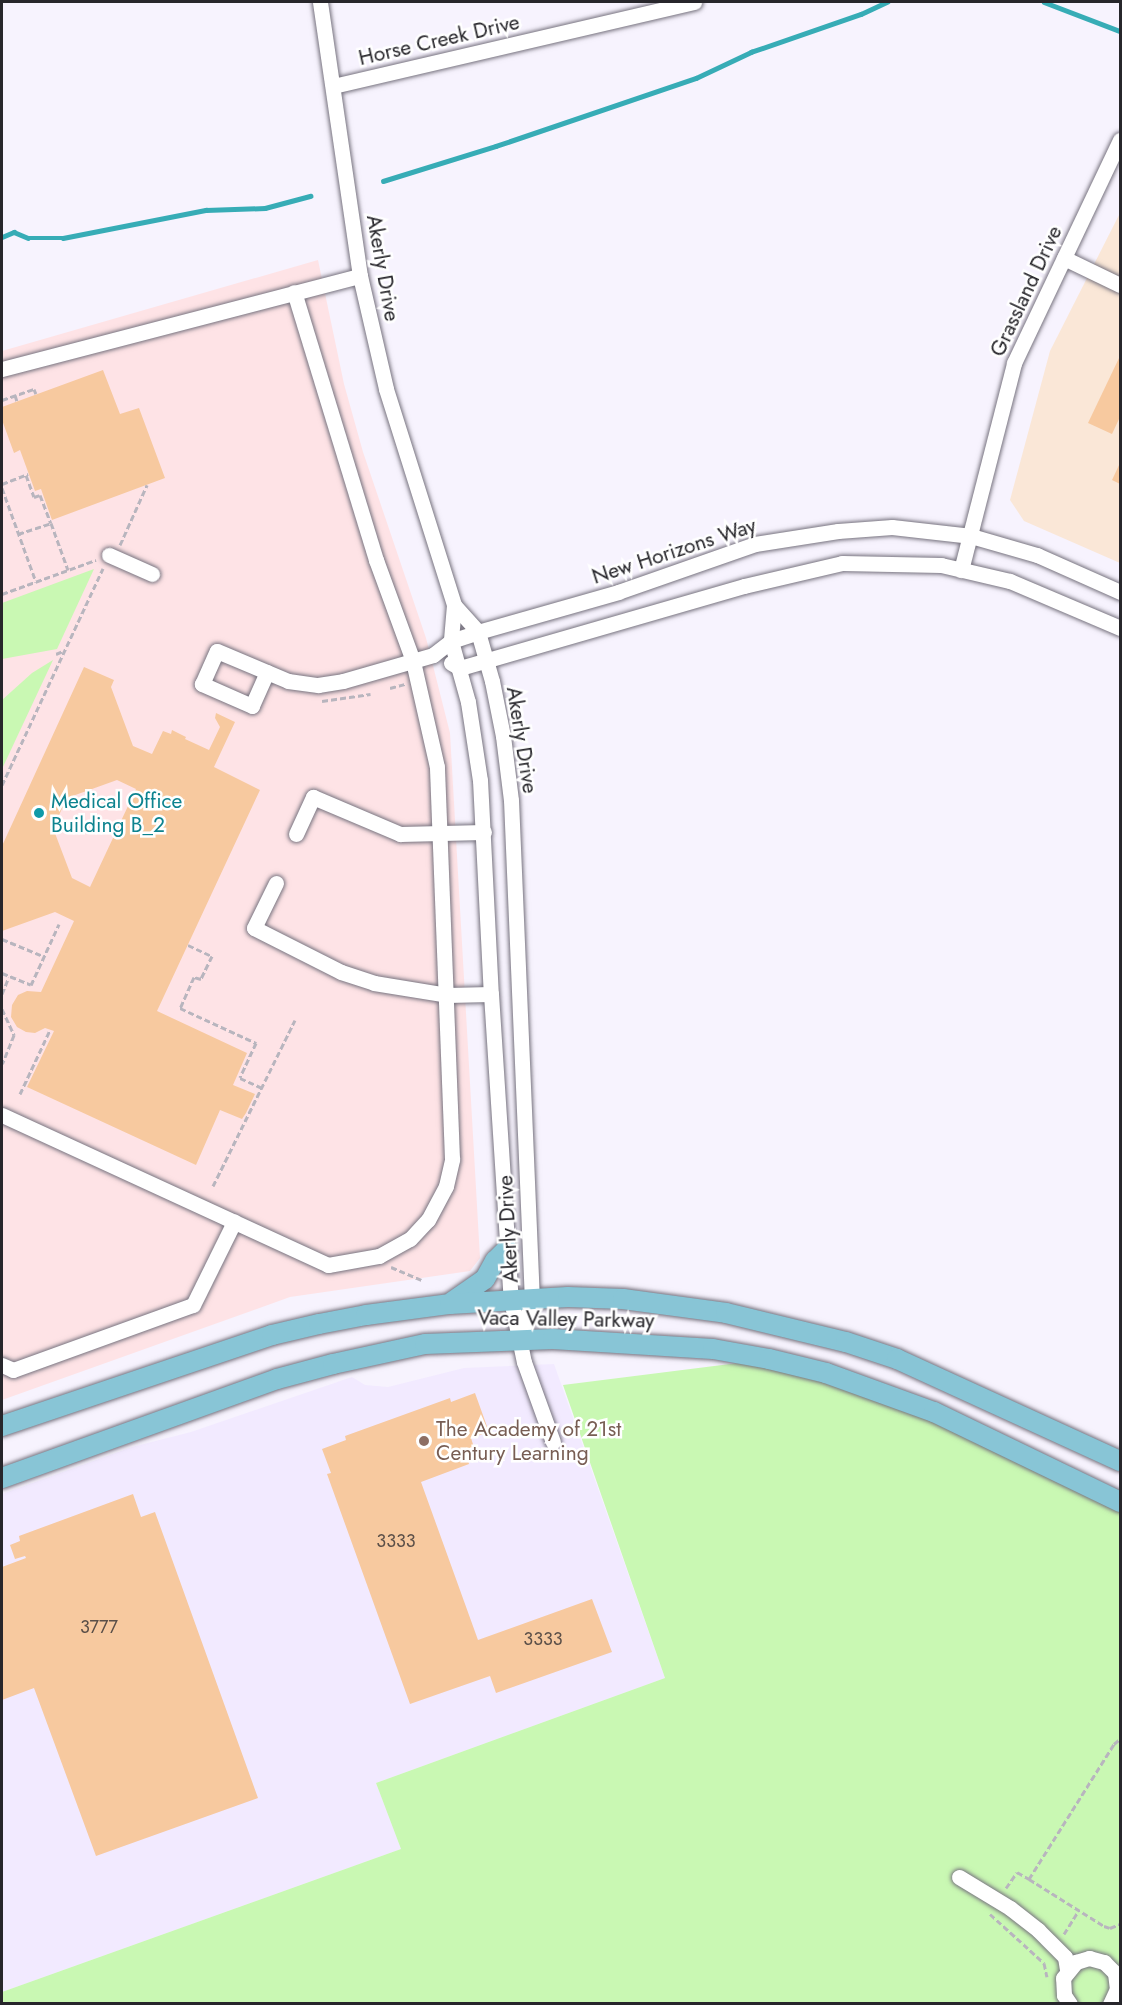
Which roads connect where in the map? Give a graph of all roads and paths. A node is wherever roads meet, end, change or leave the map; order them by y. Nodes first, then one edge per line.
1 (320, 2) edge
2 (694, 2) edge
3 (333, 86) junction
4 (1120, 140) edge
5 (1064, 258) junction
6 (360, 276) junction
7 (1120, 285) edge
8 (294, 292) junction
9 (2, 369) edge
10 (36, 394) dead end
11 (15, 395) junction
12 (2, 400) edge
13 (17, 401) dead end
14 (147, 485) dead end
15 (2, 486) edge
16 (51, 523) junction
17 (18, 534) junction
18 (971, 536) junction
19 (112, 557) junction
20 (68, 570) junction
21 (962, 570) junction
22 (152, 574) dead end
23 (36, 582) junction
24 (1120, 592) edge
25 (2, 594) edge
26 (454, 605) junction
27 (1120, 628) edge
28 (478, 632) junction
29 (451, 641) junction
30 (64, 650) junction
31 (56, 654) dead end
32 (435, 654) junction
33 (486, 660) junction
34 (413, 661) junction
35 (460, 668) junction
36 (267, 672) dead end
37 (410, 683) dead end
38 (390, 688) dead end
39 (2, 785) edge
40 (484, 832) junction
41 (296, 834) dead end
42 (441, 835) junction
43 (276, 883) dead end
44 (59, 924) dead end
45 (2, 939) edge
46 (188, 945) dead end
47 (43, 956) junction
48 (2, 974) edge
49 (9, 976) junction
50 (2, 994) edge
51 (490, 994) junction
52 (447, 995) junction
53 (2, 1009) edge
54 (295, 1020) dead end
55 (50, 1030) dead end
56 (2, 1064) edge
57 (262, 1088) junction
58 (20, 1094) dead end
59 (2, 1115) edge
60 (213, 1186) dead end
61 (234, 1222) junction
62 (507, 1249) junction
63 (384, 1264) dead end
64 (421, 1280) dead end
65 (532, 1298) junction
66 (511, 1300) junction
67 (450, 1304) junction
68 (520, 1339) junction
69 (2, 1365) edge
70 (2, 1426) edge
71 (553, 1442) dead end
72 (1120, 1461) edge
73 (2, 1478) edge
74 (1120, 1502) edge
75 (1120, 1739) edge
76 (959, 1877) dead end
77 (1029, 1880) junction
78 (998, 1901) junction
79 (1120, 1924) edge
80 (1066, 1963) junction
81 (1115, 1968) edge
82 (1047, 1979) dead end
83 (1113, 2000) edge
84 (1070, 2004) edge

1 - 3 street, Akerly Drive
2 - 3 street, Horse Creek Drive
3 - 6 street, Akerly Drive
4 - 5 street, Grassland Drive
5 - 7 street
5 - 18 street, Grassland Drive
6 - 8 street
6 - 26 street, Akerly Drive
8 - 9 street
8 - 34 street
10 - 11 path
11 - 12 path
11 - 13 path
14 - 19 path
15 - 16 path
15 - 17 path
16 - 17 path
16 - 20 path
17 - 23 path
18 - 21 street, Grassland Drive
18 - 24 street, New Horizons Way
18 - 28 street, New Horizons Way
19 - 20 path
19 - 22 street
19 - 30 path
20 - 23 path
21 - 27 street
21 - 33 street
23 - 25 path
26 - 28 street, Akerly Drive
26 - 29 street, Akerly Drive
28 - 29 street, New Horizons Way
28 - 33 street, Akerly Drive
29 - 32 street
29 - 35 street, Akerly Drive
30 - 31 path
30 - 39 path
32 - 34 street
32 - 35 street
33 - 35 street
33 - 65 street, Akerly Drive
34 - 36 street
34 - 42 street
35 - 40 street, Akerly Drive
37 - 38 path
40 - 42 street
40 - 51 street, Akerly Drive
41 - 42 street
42 - 52 street
43 - 52 street
44 - 47 path
45 - 47 path
46 - 57 path
47 - 49 path
48 - 49 path
49 - 50 path
51 - 52 street
51 - 62 street, Akerly Drive
52 - 61 street
53 - 56 path
54 - 57 path
55 - 58 path
57 - 60 path
59 - 61 street
61 - 69 street
62 - 66 street, Akerly Drive
62 - 67 main road
63 - 64 path
65 - 66 main road, Vaca Valley Parkway
65 - 68 street, Akerly Drive
65 - 72 main road, Vaca Valley Parkway
66 - 67 main road, Vaca Valley Parkway
66 - 68 street, Akerly Drive
67 - 70 main road, Vaca Valley Parkway
68 - 71 street
68 - 73 main road, Vaca Valley Parkway
68 - 74 main road, Vaca Valley Parkway
75 - 77 path
76 - 78 street
77 - 78 path
77 - 79 path
78 - 80 street
78 - 82 path
80 - 81 street
80 - 84 street
81 - 83 street

